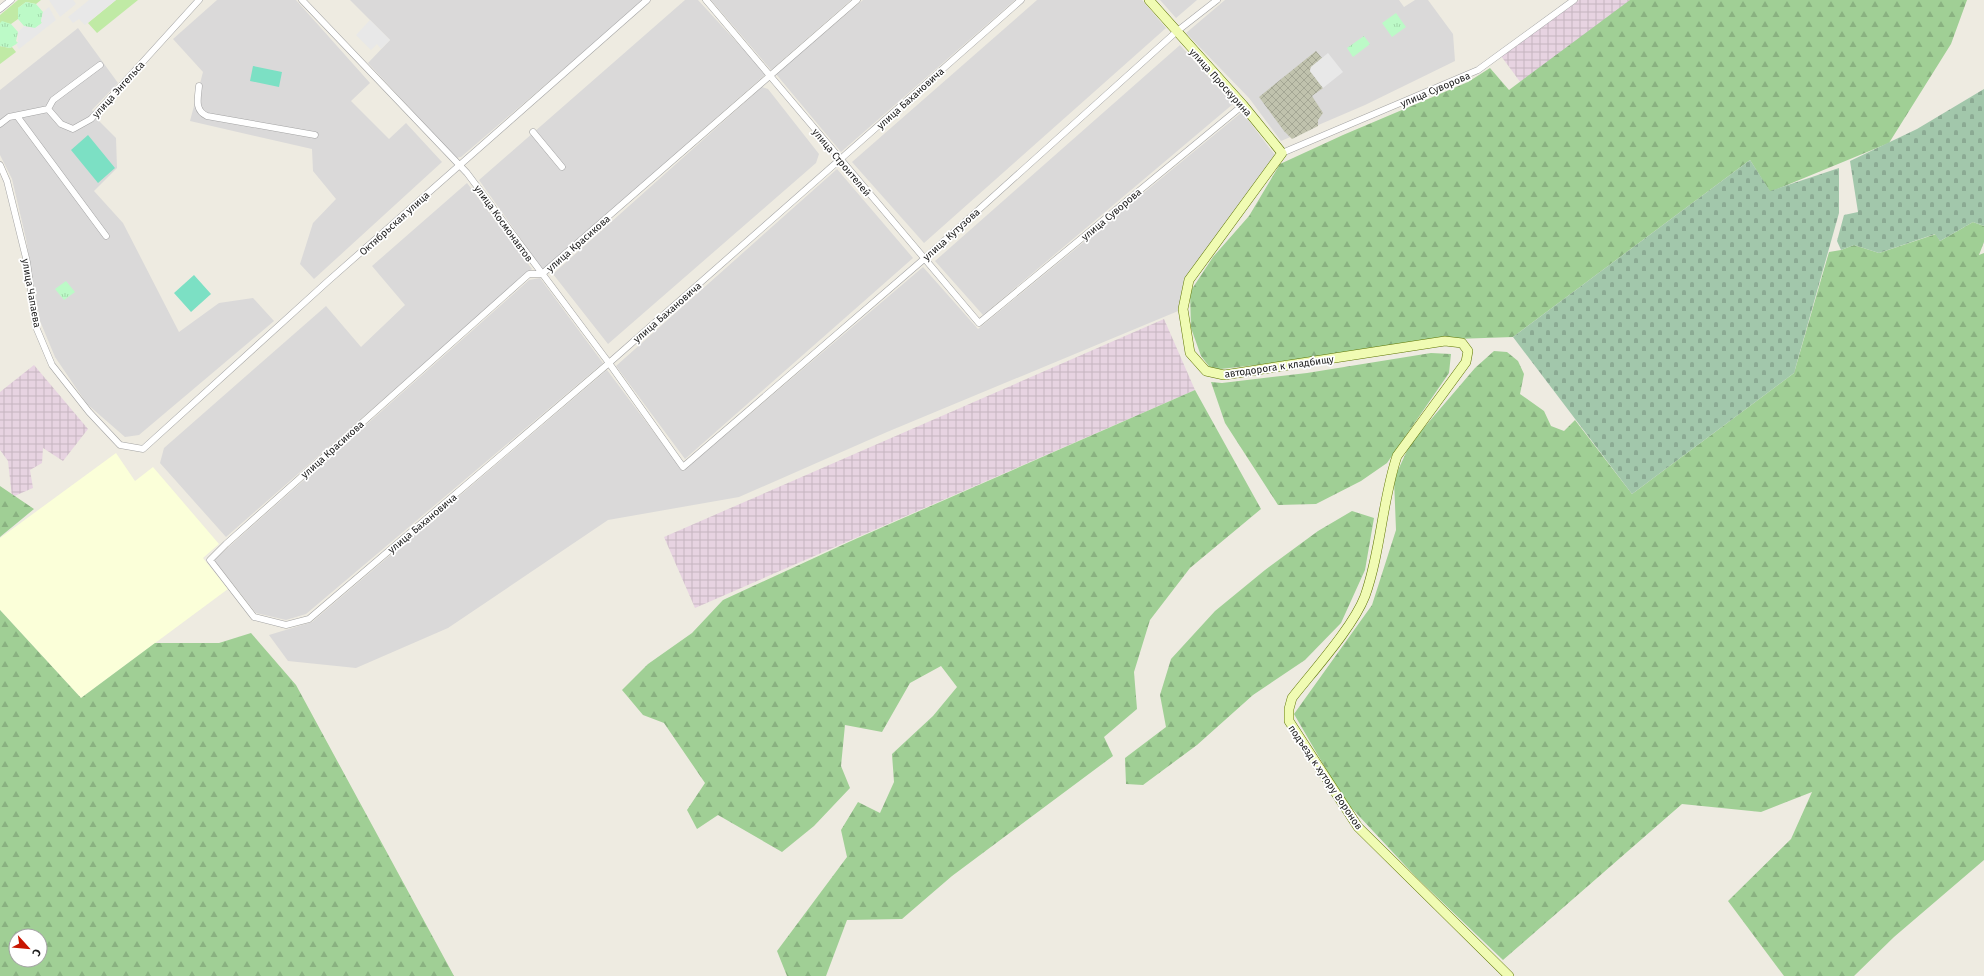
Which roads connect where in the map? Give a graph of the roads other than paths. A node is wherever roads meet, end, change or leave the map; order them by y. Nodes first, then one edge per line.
1 (11, 0) edge
2 (199, 0) edge
3 (302, 0) edge
4 (646, 0) edge
5 (706, 0) edge
6 (857, 0) edge
7 (1021, 0) edge
8 (1149, 0) edge
9 (1217, 0) edge
10 (1574, 0) edge
11 (0, 9) edge
12 (1176, 32) junction
13 (100, 65) dead end
14 (770, 74) junction
15 (199, 86) dead end
16 (1243, 105) junction
17 (48, 109) junction
18 (17, 116) junction
19 (0, 124) edge
20 (533, 132) dead end
21 (315, 135) dead end
22 (1282, 153) junction
23 (840, 160) junction
24 (460, 164) junction
25 (0, 165) edge
26 (562, 167) dead end
27 (106, 236) dead end
28 (924, 259) junction
29 (542, 274) junction
30 (979, 323) joint
31 (1468, 351) joint
32 (609, 363) junction
33 (143, 449) joint
34 (683, 467) joint
35 (309, 619) joint
36 (1509, 976) edge

1 - 11 street
2 - 17 street, улица Энгельса
3 - 24 street, улица Космонавтов
4 - 24 street, Октябрьская улица
5 - 14 street, улица Строителей
6 - 14 street, улица Красикова
7 - 23 street, улица Бахановича
8 - 12 street, улица Проскурина
9 - 12 street, улица Кутузова
10 - 22 street, улица Суворова
12 - 16 street, улица Проскурина
12 - 28 street, улица Кутузова
13 - 17 street
14 - 23 street, улица Строителей
14 - 29 street, улица Красикова
15 - 21 street
16 - 22 street, улица Проскурина
16 - 30 street, улица Суворова
17 - 18 street
18 - 19 street
18 - 27 street
20 - 26 street
22 - 31 street, автодорога к кладбищу
23 - 28 street, улица Строителей
23 - 32 street, улица Бахановича
24 - 29 street, улица Космонавтов
24 - 33 street, Октябрьская улица
25 - 33 street, улица Чапаева
28 - 30 street, улица Строителей
28 - 34 street, улица Кутузова
29 - 32 street, улица Космонавтов
29 - 35 street, улица Красикова
31 - 36 street, подъезд к хутору Воронов
32 - 34 street, улица Космонавтов
32 - 35 street, улица Бахановича

